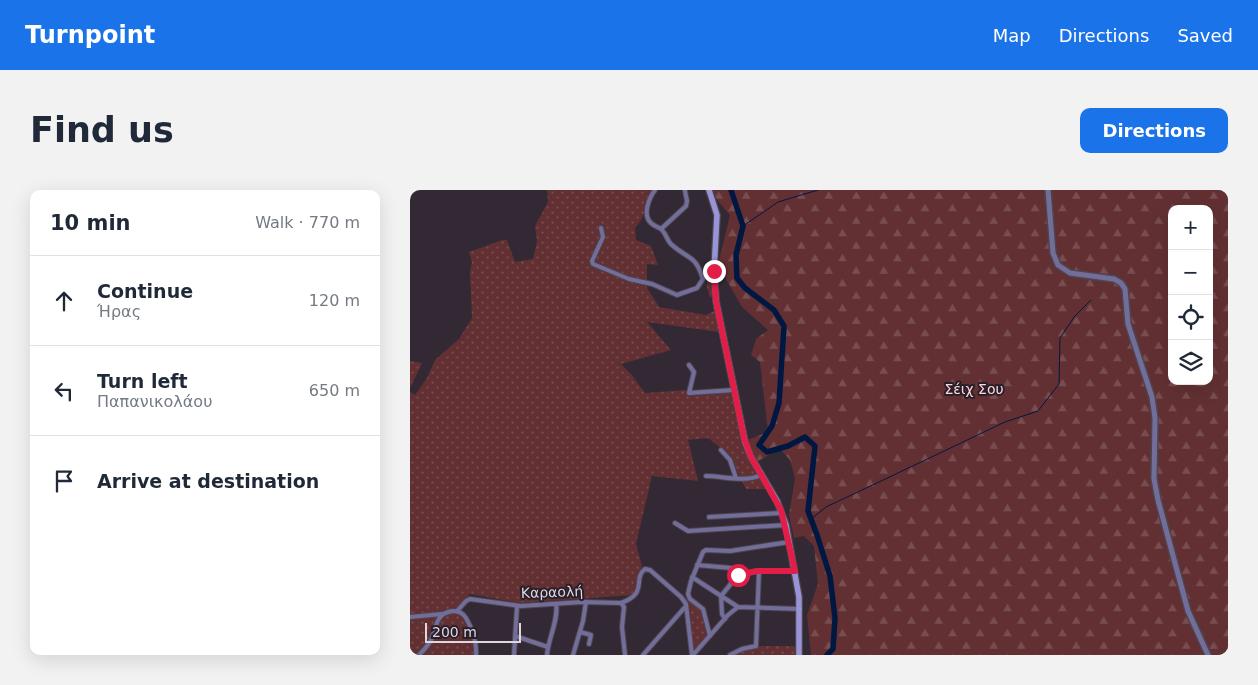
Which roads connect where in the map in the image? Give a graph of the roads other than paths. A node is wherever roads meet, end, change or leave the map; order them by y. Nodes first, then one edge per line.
1 (655, 190) edge
2 (709, 190) edge
3 (1048, 190) edge
4 (685, 191) edge
5 (601, 228) dead end
6 (661, 230) junction
7 (714, 271) junction
8 (703, 279) junction
9 (689, 364) dead end
10 (734, 390) junction
11 (721, 450) dead end
12 (761, 475) junction
13 (706, 476) dead end
14 (736, 478) junction
15 (782, 513) junction
16 (709, 517) dead end
17 (675, 523) dead end
18 (786, 525) junction
19 (789, 542) junction
20 (697, 565) junction
21 (759, 571) junction
22 (795, 571) junction
23 (738, 574) junction
24 (692, 578) junction
25 (721, 596) junction
26 (586, 602) junction
27 (556, 604) junction
28 (623, 605) junction
29 (517, 606) junction
30 (686, 606) junction
31 (738, 608) junction
32 (758, 608) junction
33 (800, 609) junction
34 (457, 611) junction
35 (442, 614) junction
36 (410, 616) edge
37 (725, 619) junction
38 (580, 632) junction
39 (515, 636) junction
40 (710, 636) junction
41 (589, 644) dead end
42 (548, 647) junction
43 (419, 655) edge
44 (476, 655) edge
45 (514, 655) edge
46 (547, 655) edge
47 (573, 655) edge
48 (625, 655) edge
49 (643, 655) edge
50 (692, 655) edge
51 (730, 655) edge
52 (800, 655) edge
53 (1208, 655) edge

1 - 6 street
2 - 7 main road
3 - 53 street
4 - 6 street
5 - 8 street
6 - 8 street
7 - 8 street
7 - 10 main road
9 - 10 street
10 - 12 main road
11 - 14 street
12 - 14 street
12 - 15 main road
13 - 14 street
15 - 16 street
15 - 18 main road
17 - 18 street
18 - 19 main road
19 - 20 street
19 - 22 main road
20 - 23 street
20 - 24 street
21 - 22 street
21 - 23 street
21 - 32 street
22 - 33 main road
23 - 25 street
24 - 25 street
24 - 40 street
25 - 31 street
25 - 37 street
26 - 27 street, Καραολή
26 - 28 street, Καραολή
26 - 38 street
27 - 29 street, Καραολή
27 - 42 street
28 - 30 street
28 - 48 street
29 - 34 street, Καραολή
29 - 39 street
30 - 49 street
30 - 50 street
31 - 32 street
31 - 37 street
32 - 33 street
32 - 51 street
33 - 52 main road
34 - 35 street
34 - 44 street
35 - 36 street
35 - 43 street
37 - 40 street
38 - 41 street
38 - 47 street
39 - 42 street
39 - 45 street
40 - 50 street
42 - 46 street

